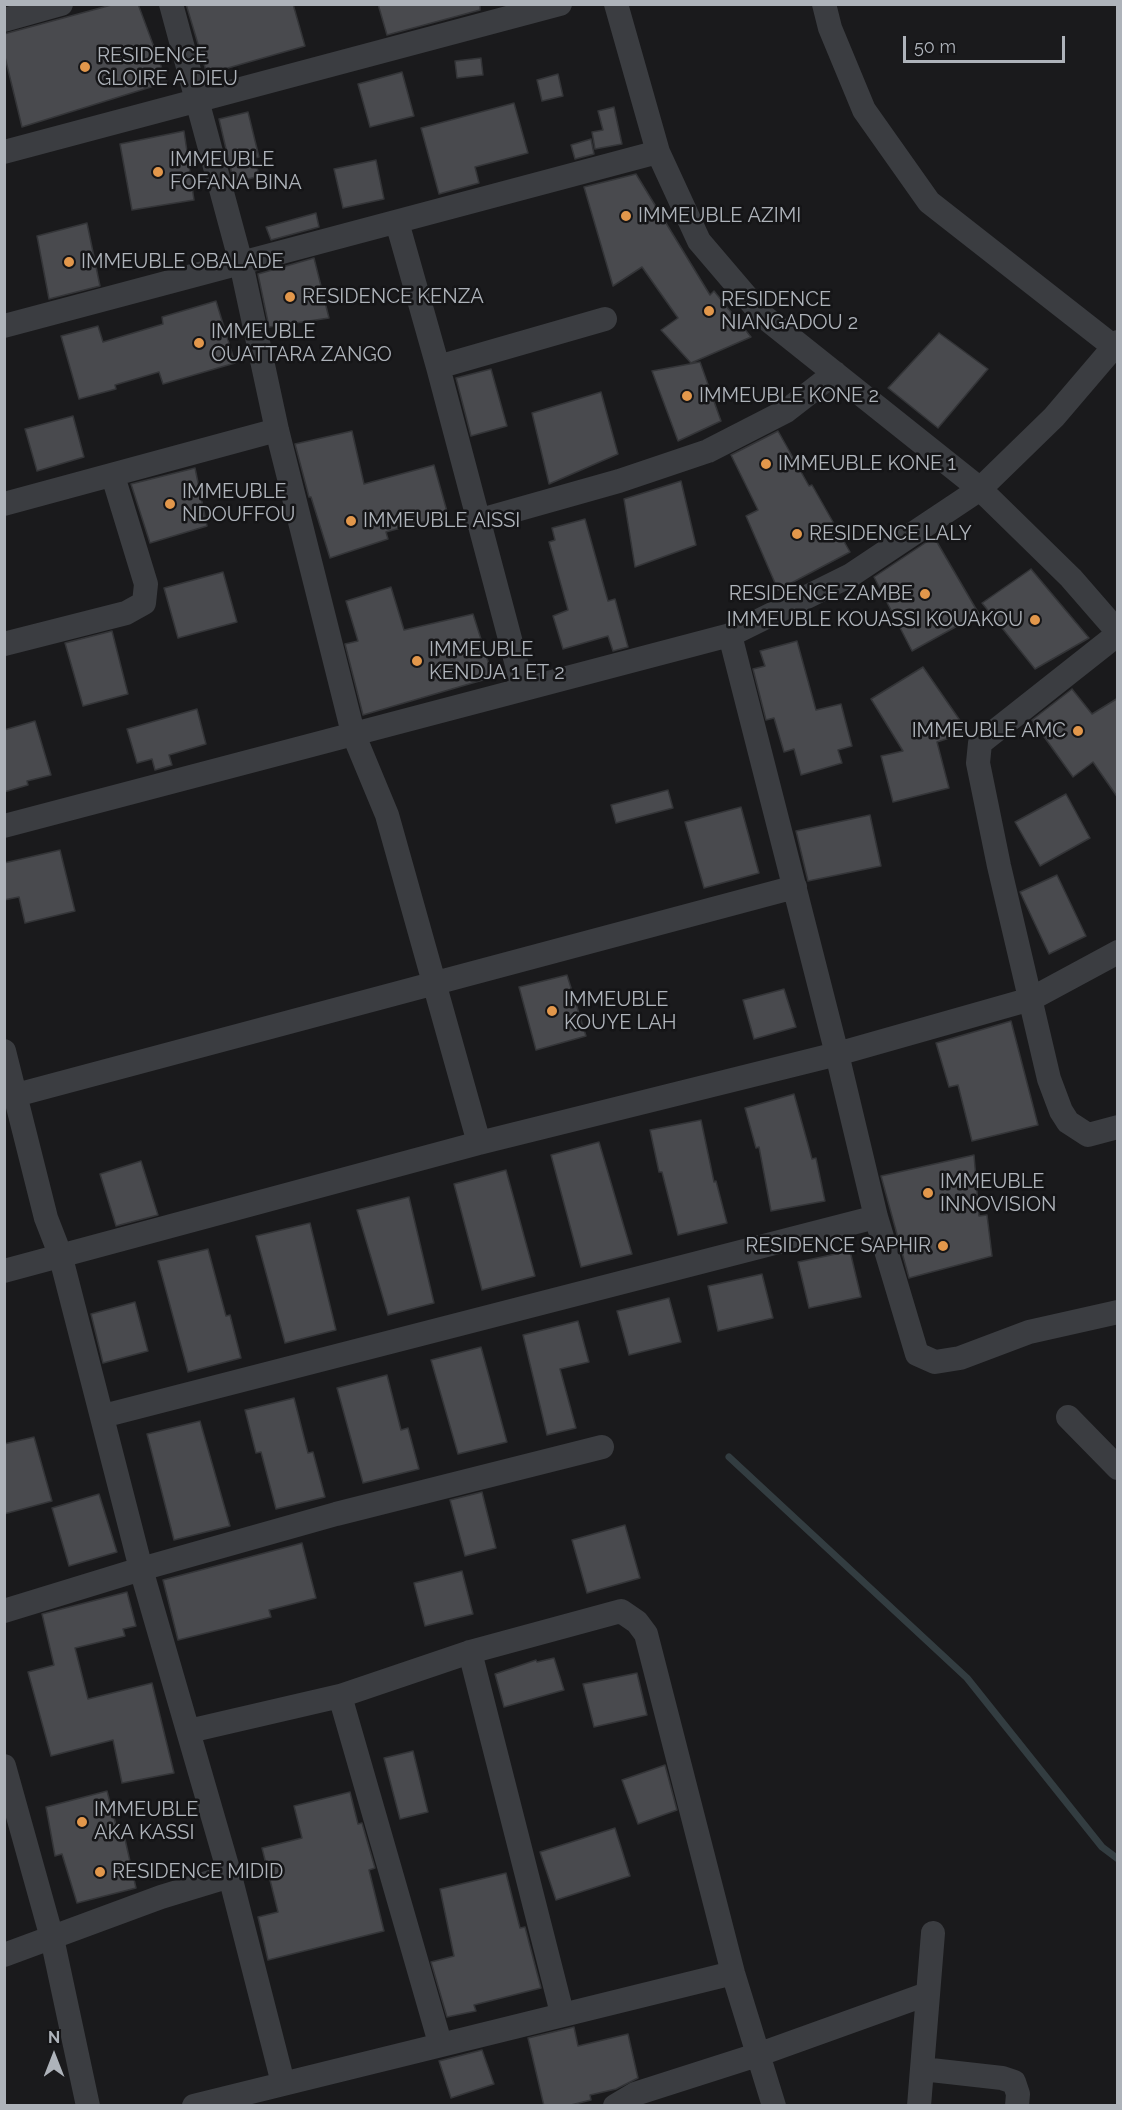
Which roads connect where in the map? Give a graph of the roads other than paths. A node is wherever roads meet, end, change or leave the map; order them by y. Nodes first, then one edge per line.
1 (61, 4) edge
2 (171, 4) edge
3 (560, 4) edge
4 (616, 4) edge
5 (824, 4) edge
6 (4, 20) edge
7 (197, 101) junction
8 (4, 152) edge
9 (658, 152) junction
10 (397, 222) junction
11 (241, 263) junction
12 (605, 319) dead end
13 (4, 326) edge
14 (1117, 346) edge
15 (438, 367) junction
16 (835, 374) junction
17 (277, 430) junction
18 (113, 476) junction
19 (980, 489) junction
20 (4, 504) edge
21 (477, 521) junction
22 (1118, 633) edge
23 (730, 635) junction
24 (4, 644) edge
25 (523, 688) junction
26 (353, 733) junction
27 (4, 826) edge
28 (795, 887) junction
29 (1118, 952) edge
30 (435, 983) junction
31 (1031, 999) junction
32 (4, 1051) edge
33 (837, 1054) junction
34 (16, 1095) junction
35 (1118, 1126) edge
36 (478, 1143) junction
37 (876, 1217) junction
38 (60, 1254) junction
39 (4, 1271) edge
40 (1118, 1312) edge
41 (103, 1416) junction
42 (1068, 1417) dead end
43 (602, 1447) dead end
44 (1118, 1468) edge
45 (141, 1569) junction
46 (4, 1611) edge
47 (470, 1652) junction
48 (340, 1696) junction
49 (189, 1731) junction
50 (5, 1769) edge
51 (230, 1876) junction
52 (933, 1933) dead end
53 (52, 1938) junction
54 (4, 1955) edge
55 (733, 1972) junction
56 (927, 1994) junction
57 (562, 2013) junction
58 (440, 2043) junction
59 (760, 2054) junction
60 (922, 2069) junction
61 (283, 2083) junction
62 (88, 2106) edge
63 (195, 2106) edge
64 (615, 2106) edge
65 (774, 2106) edge
66 (919, 2106) edge
67 (1017, 2106) edge

1 - 6 street
2 - 7 street
3 - 7 street
4 - 9 street
5 - 14 street
7 - 8 street
7 - 11 street
9 - 10 street
9 - 16 street
10 - 11 street
10 - 15 street
11 - 13 street
11 - 17 street
12 - 15 street
14 - 19 street
15 - 21 street
16 - 19 street
16 - 21 street
17 - 18 street
17 - 26 street
18 - 20 street
18 - 24 street
19 - 22 street
19 - 23 street
21 - 25 street
22 - 31 street
23 - 25 street
23 - 28 street
25 - 26 street
26 - 27 street
26 - 30 street
28 - 30 street
28 - 33 street
29 - 31 street
30 - 34 street
30 - 36 street
31 - 33 street
31 - 35 street
32 - 34 street
33 - 36 street
33 - 37 street
34 - 38 street
36 - 38 street
37 - 40 street
37 - 41 street
38 - 39 street
38 - 41 street
41 - 45 street
42 - 44 street
43 - 45 street
45 - 46 street
45 - 49 street
47 - 48 street
47 - 55 street
47 - 57 street
48 - 49 street
48 - 58 street
49 - 51 street
50 - 53 street
51 - 53 street
51 - 61 street
52 - 56 street
53 - 54 street
53 - 62 street
55 - 57 street
55 - 59 street
56 - 59 street
56 - 60 street
57 - 58 street
58 - 61 street
59 - 64 street
59 - 65 street
60 - 66 street
60 - 67 street
61 - 63 street

